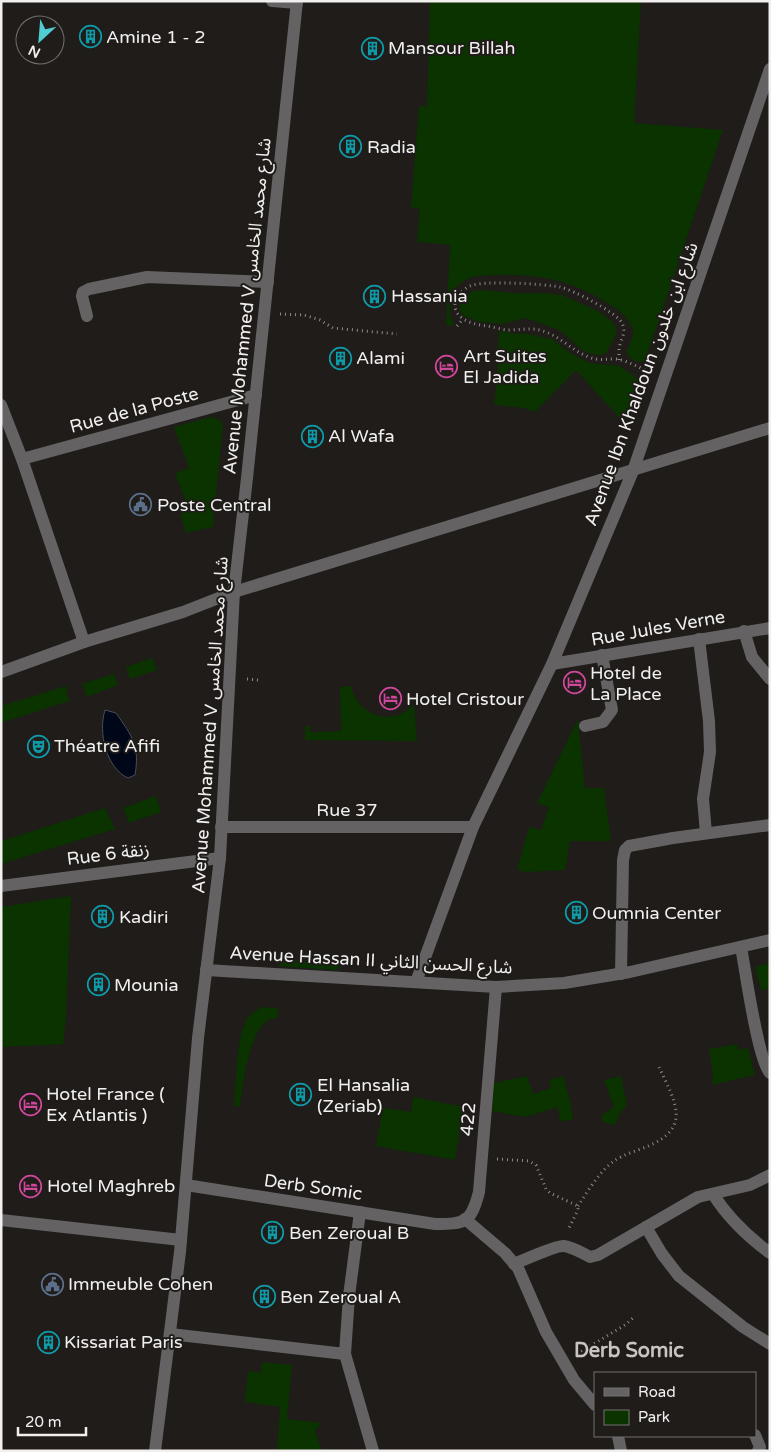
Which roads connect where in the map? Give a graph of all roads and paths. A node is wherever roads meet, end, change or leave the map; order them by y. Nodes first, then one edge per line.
1 (272, 1) edge
2 (297, 2) edge
3 (770, 69) edge
4 (268, 282) junction
5 (264, 313) junction
6 (86, 316) dead end
7 (462, 319) junction
8 (457, 326) dead end
9 (397, 334) dead end
10 (619, 360) junction
11 (664, 378) junction
12 (256, 395) junction
13 (1, 405) edge
14 (770, 428) edge
15 (22, 459) junction
16 (633, 471) junction
17 (234, 592) junction
18 (770, 628) edge
19 (744, 632) junction
20 (699, 639) junction
21 (84, 642) junction
22 (602, 655) junction
23 (552, 664) junction
24 (1, 672) edge
25 (770, 679) edge
26 (585, 726) dead end
27 (770, 825) edge
28 (222, 826) junction
29 (473, 827) junction
30 (706, 834) junction
31 (220, 858) junction
32 (1, 886) edge
33 (770, 940) edge
34 (741, 947) junction
35 (206, 970) junction
36 (621, 974) junction
37 (416, 982) junction
38 (496, 987) junction
39 (658, 1067) dead end
40 (770, 1073) edge
41 (482, 1159) junction
42 (770, 1175) edge
43 (186, 1185) junction
44 (713, 1194) junction
45 (578, 1206) junction
46 (360, 1212) junction
47 (465, 1219) junction
48 (1, 1220) edge
49 (646, 1227) junction
50 (181, 1240) junction
51 (560, 1246) junction
52 (770, 1253) edge
53 (514, 1264) junction
54 (633, 1318) dead end
55 (170, 1334) junction
56 (770, 1344) edge
57 (345, 1354) junction
58 (564, 1363) junction
59 (594, 1403) edge
60 (618, 1437) edge
61 (155, 1451) edge
62 (373, 1451) edge
63 (621, 1451) edge

1 - 2 street
2 - 4 street, Avenue Mohammed V شارع محمد الخامس
3 - 11 street, Avenue Ibn Khaldoun شارع ابن خلدون
4 - 5 street, Avenue Mohammed V شارع محمد الخامس
4 - 6 street
5 - 9 path
5 - 12 street, Avenue Mohammed V شارع محمد الخامس
7 - 8 path
7 - 10 path
7 - 10 path
10 - 11 path
11 - 16 street, Avenue Ibn Khaldoun شارع ابن خلدون
12 - 15 street, Rue de la Poste
12 - 17 street, Avenue Mohammed V شارع محمد الخامس
13 - 15 street
14 - 16 street
15 - 21 street
16 - 17 street
16 - 23 street, Avenue Ibn Khaldoun شارع ابن خلدون
17 - 21 street
17 - 28 street, Avenue Mohammed V شارع محمد الخامس
18 - 19 street, Rue Jules Verne
19 - 20 street, Rue Jules Verne
19 - 25 street
20 - 22 street, Rue Jules Verne
20 - 30 street
21 - 24 street
22 - 23 street, Rue Jules Verne
22 - 26 street
23 - 29 street, Avenue Ibn Khaldoun شارع ابن خلدون
27 - 30 street
28 - 29 street, Rue 37
28 - 31 street, Avenue Mohammed V شارع محمد الخامس
29 - 37 street, Avenue Ibn Khaldoun شارع ابن خلدون
30 - 36 street
31 - 32 street, Rue 6 زنقة
31 - 35 street, Avenue Mohammed V شارع محمد الخامس
33 - 34 street, Avenue Hassan II شارع الحسن الثاني
34 - 36 street, Avenue Hassan II شارع الحسن الثاني
34 - 40 street
35 - 37 street, Avenue Hassan II شارع الحسن الثاني
35 - 43 street, Avenue Mohammed V شارع محمد الخامس
36 - 38 street, Avenue Hassan II شارع الحسن الثاني
37 - 38 street, Avenue Hassan II شارع الحسن الثاني
38 - 41 street, 422
39 - 45 path
41 - 45 path
41 - 47 street, 422
42 - 44 street
43 - 46 street, Derb Somic
43 - 50 street, Avenue Mohammed V شارع محمد الخامس
44 - 49 street
44 - 52 street
45 - 51 path
46 - 47 street, Derb Somic
46 - 57 street
47 - 53 street
48 - 50 street
49 - 51 street
49 - 56 street
50 - 55 street, Avenue Mohammed V شارع محمد الخامس
51 - 53 street
53 - 58 street
54 - 58 path
55 - 57 street
55 - 61 street, Avenue Mohammed V شارع محمد الخامس
57 - 62 street
58 - 59 street
60 - 63 street

